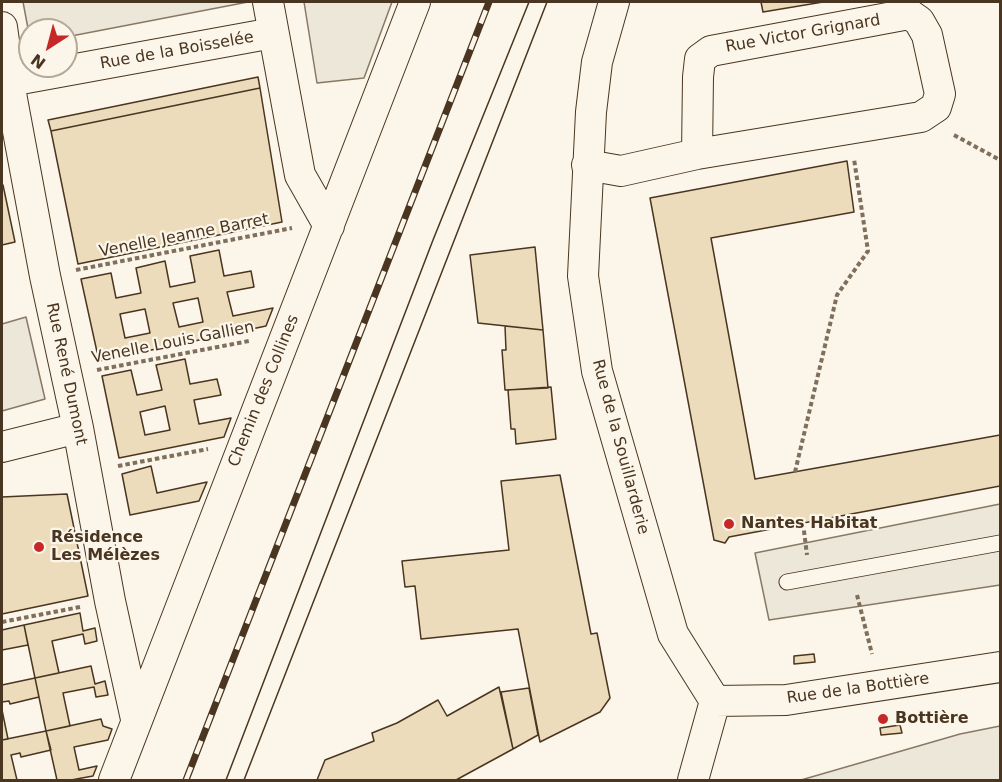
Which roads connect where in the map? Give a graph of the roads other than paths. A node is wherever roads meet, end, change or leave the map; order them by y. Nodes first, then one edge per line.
1 (268, 2) edge
2 (415, 2) edge
3 (614, 2) edge
4 (2, 27) edge
5 (273, 33) junction
6 (10, 81) junction
7 (697, 154) junction
8 (587, 165) junction
9 (329, 226) junction
10 (78, 428) junction
11 (2, 447) edge
12 (1000, 543) edge
13 (787, 582) dead end
14 (1000, 667) edge
15 (715, 701) junction
16 (136, 719) junction
17 (114, 780) edge
18 (693, 780) edge

1 - 5 street
2 - 9 street, Chemin des Collines
3 - 8 street, Rue de la Souillarderie
4 - 6 street, Rue René Dumont
5 - 6 street, Rue de la Boisselée
5 - 9 street
6 - 10 street, Rue René Dumont
7 - 7 street, Rue Victor Grignard
7 - 8 street
8 - 15 street, Rue de la Souillarderie
9 - 16 street, Chemin des Collines
10 - 11 street
10 - 16 street, Rue René Dumont
12 - 13 lane
14 - 15 street, Rue de la Bottière
15 - 18 street
16 - 17 street, Chemin des Collines

